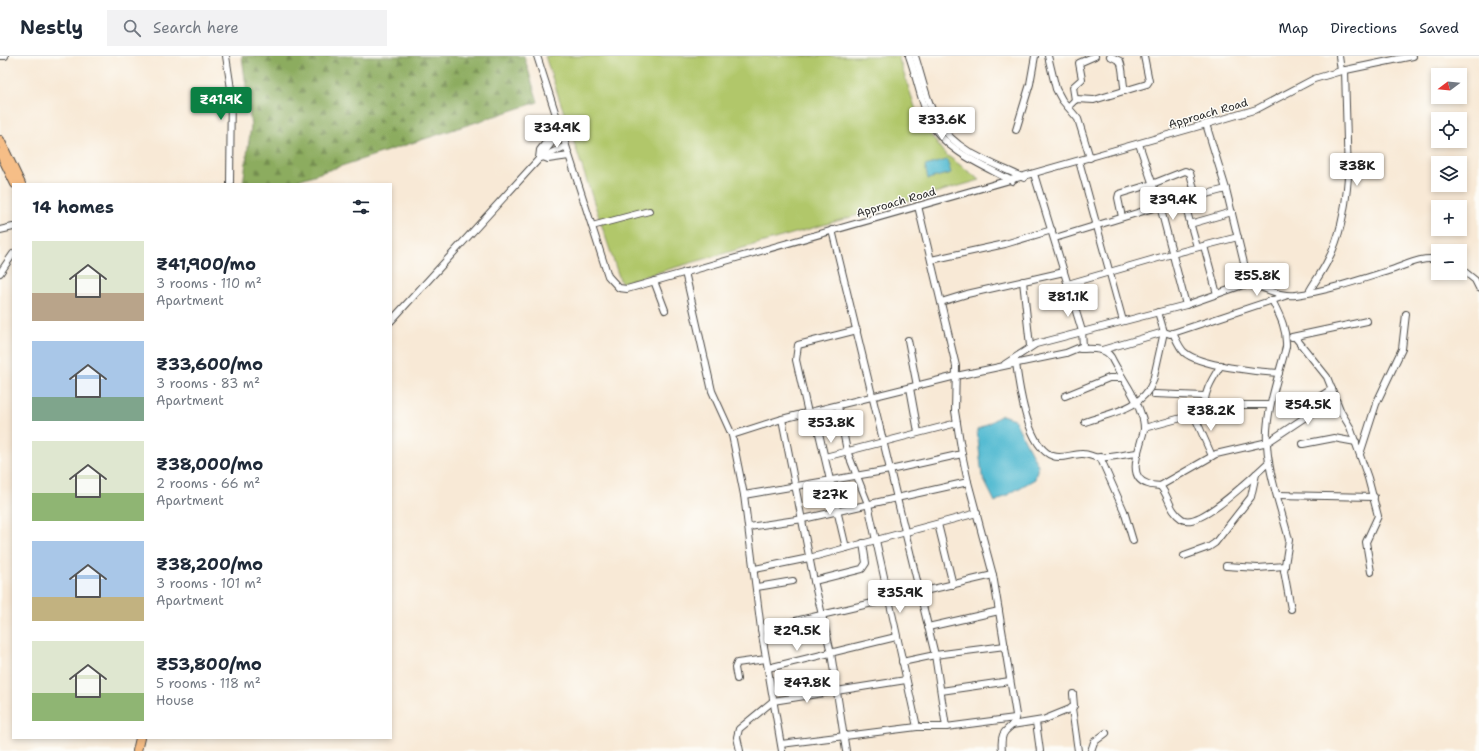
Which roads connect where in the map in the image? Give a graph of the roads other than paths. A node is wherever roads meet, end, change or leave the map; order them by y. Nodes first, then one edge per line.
1 (0, 56) edge
2 (5, 56) edge
3 (226, 56) edge
4 (537, 56) edge
5 (909, 56) edge
6 (915, 56) edge
7 (1035, 56) edge
8 (1048, 56) edge
9 (1095, 56) edge
10 (1110, 56) edge
11 (1144, 56) edge
12 (1339, 56) edge
13 (1413, 56) edge
14 (1343, 71) junction
15 (1125, 91) junction
16 (1075, 100) junction
17 (1068, 107) junction
18 (1206, 124) junction
19 (560, 129) junction
20 (1016, 130) dead end
21 (0, 140) edge
22 (1139, 144) junction
23 (566, 146) junction
24 (0, 153) edge
25 (569, 156) junction
26 (1090, 158) junction
27 (540, 159) junction
28 (1079, 161) junction
29 (1034, 174) junction
30 (1024, 178) junction
31 (1012, 181) junction
32 (14, 183) edge
33 (22, 183) edge
34 (230, 183) edge
35 (1152, 184) junction
36 (1226, 189) junction
37 (1196, 197) junction
38 (1184, 201) junction
39 (918, 206) junction
40 (1160, 206) junction
41 (649, 211) dead end
42 (1232, 212) junction
43 (1122, 217) junction
44 (1190, 224) junction
45 (592, 226) junction
46 (1096, 226) junction
47 (12, 227) edge
48 (0, 230) edge
49 (832, 230) junction
50 (1052, 230) junction
51 (1055, 238) junction
52 (1238, 238) junction
53 (1201, 247) junction
54 (1172, 254) junction
55 (12, 255) edge
56 (1431, 259) edge
57 (931, 260) junction
58 (685, 272) junction
59 (1064, 272) junction
60 (0, 273) edge
61 (1109, 273) junction
62 (1467, 274) edge
63 (654, 281) junction
64 (1023, 281) junction
65 (1068, 284) junction
66 (1249, 284) junction
67 (1479, 288) edge
68 (1309, 292) junction
69 (1217, 294) junction
70 (1287, 296) junction
71 (1272, 300) junction
72 (941, 302) junction
73 (1186, 305) junction
74 (665, 310) dead end
75 (1158, 312) junction
76 (1406, 314) dead end
77 (392, 320) edge
78 (1123, 321) junction
79 (1367, 321) dead end
80 (857, 330) junction
81 (1082, 331) junction
82 (1164, 332) junction
83 (1173, 333) junction
84 (1295, 337) junction
85 (1286, 339) junction
86 (908, 340) dead end
87 (1030, 346) junction
88 (1080, 349) junction
89 (1102, 350) junction
90 (1016, 363) junction
91 (1221, 365) junction
92 (1002, 366) junction
93 (1279, 373) junction
94 (956, 376) junction
95 (1122, 378) junction
96 (917, 386) junction
97 (910, 388) junction
98 (1332, 389) junction
99 (1154, 394) dead end
100 (1065, 396) dead end
101 (1204, 396) junction
102 (872, 398) junction
103 (1137, 403) junction
104 (1270, 405) junction
105 (838, 406) junction
106 (811, 412) junction
107 (1204, 413) junction
108 (1194, 415) junction
109 (782, 419) junction
110 (1085, 422) dead end
111 (957, 423) junction
112 (1144, 428) junction
113 (918, 432) junction
114 (732, 435) junction
115 (883, 441) junction
116 (1268, 442) junction
117 (1356, 442) junction
118 (1303, 444) dead end
119 (847, 451) junction
120 (1138, 453) junction
121 (962, 454) junction
122 (1360, 454) junction
123 (1212, 456) junction
124 (825, 457) junction
125 (1100, 457) junction
126 (1269, 462) junction
127 (890, 470) junction
128 (1256, 474) junction
129 (856, 476) junction
130 (831, 481) junction
131 (968, 482) junction
132 (796, 486) junction
133 (1160, 486) junction
134 (744, 495) junction
135 (1277, 495) junction
136 (897, 497) junction
137 (1374, 497) junction
138 (868, 504) junction
139 (838, 511) junction
140 (977, 513) junction
141 (803, 519) junction
142 (938, 524) junction
143 (749, 527) junction
144 (906, 532) junction
145 (875, 540) junction
146 (1133, 541) dead end
147 (864, 544) junction
148 (846, 548) junction
149 (1184, 556) dead end
150 (810, 558) junction
151 (1226, 566) dead end
152 (1285, 566) junction
153 (755, 569) junction
154 (1371, 572) dead end
155 (993, 575) junction
156 (793, 581) dead end
157 (814, 581) junction
158 (953, 585) junction
159 (757, 587) junction
160 (920, 593) junction
161 (888, 600) junction
162 (1292, 609) dead end
163 (999, 611) junction
164 (822, 614) junction
165 (928, 627) junction
166 (761, 629) junction
167 (896, 637) junction
168 (1005, 646) junction
169 (831, 653) junction
170 (935, 655) junction
171 (766, 659) junction
172 (902, 662) junction
173 (768, 668) junction
174 (737, 679) dead end
175 (906, 680) junction
176 (1010, 681) junction
177 (838, 690) junction
178 (941, 691) junction
179 (1073, 694) dead end
180 (773, 701) junction
181 (1072, 708) junction
182 (1015, 718) junction
183 (1036, 722) junction
184 (1012, 725) junction
185 (917, 727) junction
186 (946, 727) junction
187 (1106, 733) dead end
188 (844, 735) junction
189 (140, 739) edge
190 (781, 744) junction
191 (137, 751) edge
192 (740, 751) edge
193 (782, 751) edge
194 (846, 751) edge
195 (1002, 751) edge
196 (1040, 751) edge
197 (1078, 751) edge
198 (1091, 751) edge

1 - 2 street
3 - 34 street
4 - 19 street, Approach Road
5 - 31 street
6 - 30 street
7 - 20 street
8 - 17 street
9 - 16 street
10 - 15 street
11 - 15 street
12 - 14 street
13 - 14 street, Approach Road
14 - 18 street, Approach Road
14 - 68 street
15 - 16 street
16 - 17 street
17 - 26 street
18 - 22 street, Approach Road
18 - 36 street
19 - 23 street, Approach Road
19 - 27 street
21 - 33 main road
22 - 26 street, Approach Road
22 - 35 street
23 - 25 street, Approach Road
23 - 27 street
24 - 32 main road
25 - 27 street
25 - 45 street, Approach Road
26 - 28 street, Approach Road
27 - 77 street
28 - 29 street, Approach Road
28 - 46 street
29 - 30 street, Approach Road
29 - 50 street
30 - 31 street, Approach Road
31 - 39 street, Approach Road
35 - 37 street
35 - 40 street
35 - 43 street
36 - 37 street
36 - 42 street
37 - 38 street
38 - 40 street
38 - 44 street
39 - 49 street, Approach Road
39 - 57 street
40 - 43 street
40 - 54 street
41 - 45 street
42 - 44 street
42 - 52 street
43 - 46 street
44 - 53 street
45 - 63 street, Approach Road
46 - 51 street
46 - 61 street
47 - 48 street
49 - 58 street, Approach Road
49 - 80 street
50 - 51 street
50 - 57 street
51 - 59 street
52 - 53 street
52 - 66 street
53 - 54 street
53 - 69 street
54 - 61 street
54 - 73 street
55 - 60 street
56 - 68 street
57 - 72 street
58 - 63 street, Approach Road
58 - 114 street
59 - 64 street
59 - 65 street
61 - 65 street
61 - 78 street
62 - 67 street
63 - 74 street
64 - 72 street
64 - 87 street
65 - 81 street
66 - 69 street
66 - 70 street
68 - 70 street
69 - 73 street
70 - 71 street
71 - 83 street
71 - 85 street
72 - 94 street
73 - 75 street
75 - 78 street
75 - 82 street
76 - 122 street
78 - 81 street
79 - 84 street
80 - 102 street
80 - 106 street
81 - 87 street
81 - 88 street
82 - 83 street
82 - 89 street
82 - 103 street
83 - 91 street
84 - 85 street
84 - 98 street
85 - 93 street
86 - 96 street
87 - 92 street
88 - 89 street
88 - 90 street
89 - 95 street
90 - 92 street
90 - 125 street
91 - 93 street
91 - 101 street
92 - 94 street
93 - 104 street
94 - 96 street
94 - 111 street
95 - 100 street
95 - 103 street
96 - 97 street
97 - 102 street
97 - 113 street
98 - 116 street
98 - 117 street
99 - 101 street
101 - 107 street
102 - 105 street
102 - 115 street
103 - 110 street
103 - 112 street
104 - 107 street
104 - 116 street
105 - 106 street
105 - 119 street
106 - 109 street
106 - 124 street
107 - 108 street
108 - 112 street
108 - 123 street
109 - 114 street
109 - 132 street
111 - 113 street
111 - 121 street
112 - 120 street
113 - 115 street
114 - 134 street
115 - 119 street
115 - 127 street
116 - 123 street
116 - 126 street
117 - 118 street
117 - 122 street
119 - 124 street
119 - 129 street
120 - 125 street
120 - 133 street
121 - 127 street
121 - 131 street
122 - 137 street
123 - 133 street
124 - 130 street
125 - 146 street
126 - 128 street
126 - 135 street
127 - 129 street
127 - 136 street
128 - 133 street
128 - 149 street
129 - 130 street
129 - 138 street
130 - 132 street
130 - 139 street
131 - 136 street
131 - 140 street
132 - 134 street
132 - 141 street
134 - 143 street
135 - 137 street
135 - 152 street
136 - 138 street
136 - 144 street
137 - 154 street
138 - 139 street
138 - 145 street
139 - 141 street
139 - 148 street
140 - 142 street
140 - 155 street
141 - 143 street
141 - 150 street
142 - 144 street
142 - 158 street
143 - 153 street
144 - 145 street
144 - 160 street
145 - 147 street
145 - 161 street
147 - 148 street
147 - 157 street
148 - 150 street
150 - 153 street
150 - 157 street
151 - 152 street
152 - 162 street
153 - 159 street
155 - 158 street
155 - 163 street
156 - 159 street
157 - 164 street
158 - 160 street
159 - 166 street
160 - 161 street
160 - 165 street
161 - 164 street
161 - 167 street
163 - 165 street
163 - 168 street
164 - 166 street
164 - 169 street
165 - 170 street
166 - 171 street
167 - 169 street
167 - 172 street
168 - 170 street
168 - 176 street
169 - 173 street
169 - 177 street
170 - 172 street
170 - 178 street
171 - 173 street
171 - 174 street
172 - 175 street
173 - 180 street
175 - 177 street
175 - 185 street
176 - 178 street
176 - 182 street
177 - 180 street
177 - 188 street
178 - 186 street
179 - 181 street
180 - 190 street
180 - 192 street
181 - 183 street
181 - 197 street
182 - 184 street
182 - 186 street
183 - 184 street
183 - 196 street
184 - 195 street
185 - 186 street
185 - 188 street
187 - 198 street
188 - 190 street
188 - 194 street
189 - 191 main road
190 - 193 street

